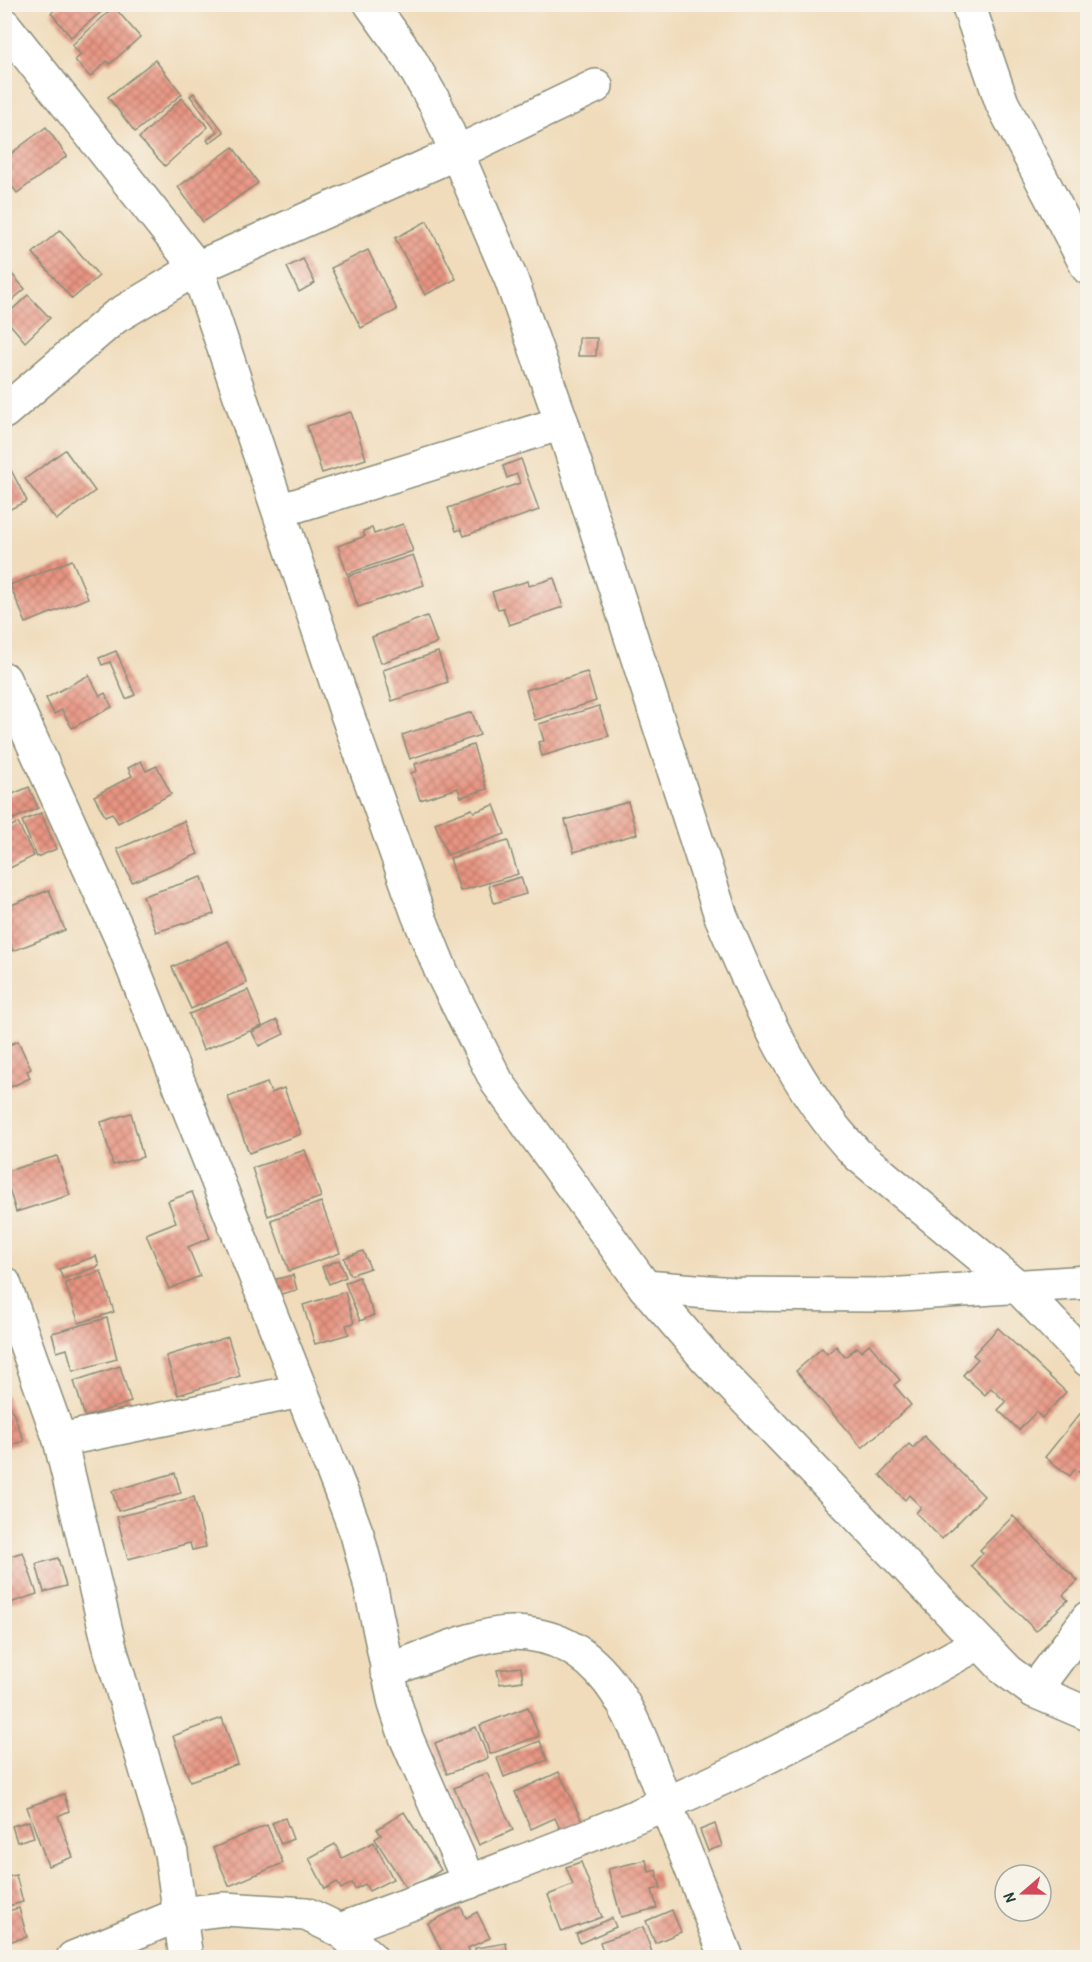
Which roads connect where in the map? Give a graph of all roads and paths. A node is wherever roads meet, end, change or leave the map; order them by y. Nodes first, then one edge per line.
1 (371, 4) edge
2 (968, 4) edge
3 (4, 25) edge
4 (596, 86) dead end
5 (456, 153) junction
6 (1088, 267) edge
7 (197, 268) junction
8 (4, 412) edge
9 (562, 423) junction
10 (279, 511) junction
11 (4, 679) edge
12 (1088, 1282) edge
13 (4, 1283) edge
14 (645, 1287) junction
15 (1018, 1287) junction
16 (1088, 1360) edge
17 (300, 1391) junction
18 (60, 1440) junction
19 (1088, 1618) edge
20 (979, 1644) junction
21 (387, 1671) junction
22 (1034, 1691) junction
23 (1088, 1714) edge
24 (665, 1802) junction
25 (469, 1882) junction
26 (181, 1914) junction
27 (340, 1930) junction
28 (73, 1958) edge
29 (186, 1958) edge
30 (371, 1958) edge
31 (727, 1958) edge

1 - 5 street
2 - 6 street
3 - 7 street
4 - 5 street
5 - 7 street
5 - 9 street
7 - 8 street
7 - 10 street
9 - 10 street
9 - 15 street
10 - 14 street
11 - 17 street
12 - 15 street
13 - 18 street
14 - 15 street
14 - 20 street
15 - 16 street
17 - 18 street
17 - 21 street
18 - 26 street
19 - 22 street
20 - 22 street
20 - 24 street
21 - 24 street
21 - 25 street
22 - 23 street
24 - 25 street
24 - 31 street
25 - 27 street
26 - 27 street
26 - 28 street
26 - 29 street
27 - 30 street

